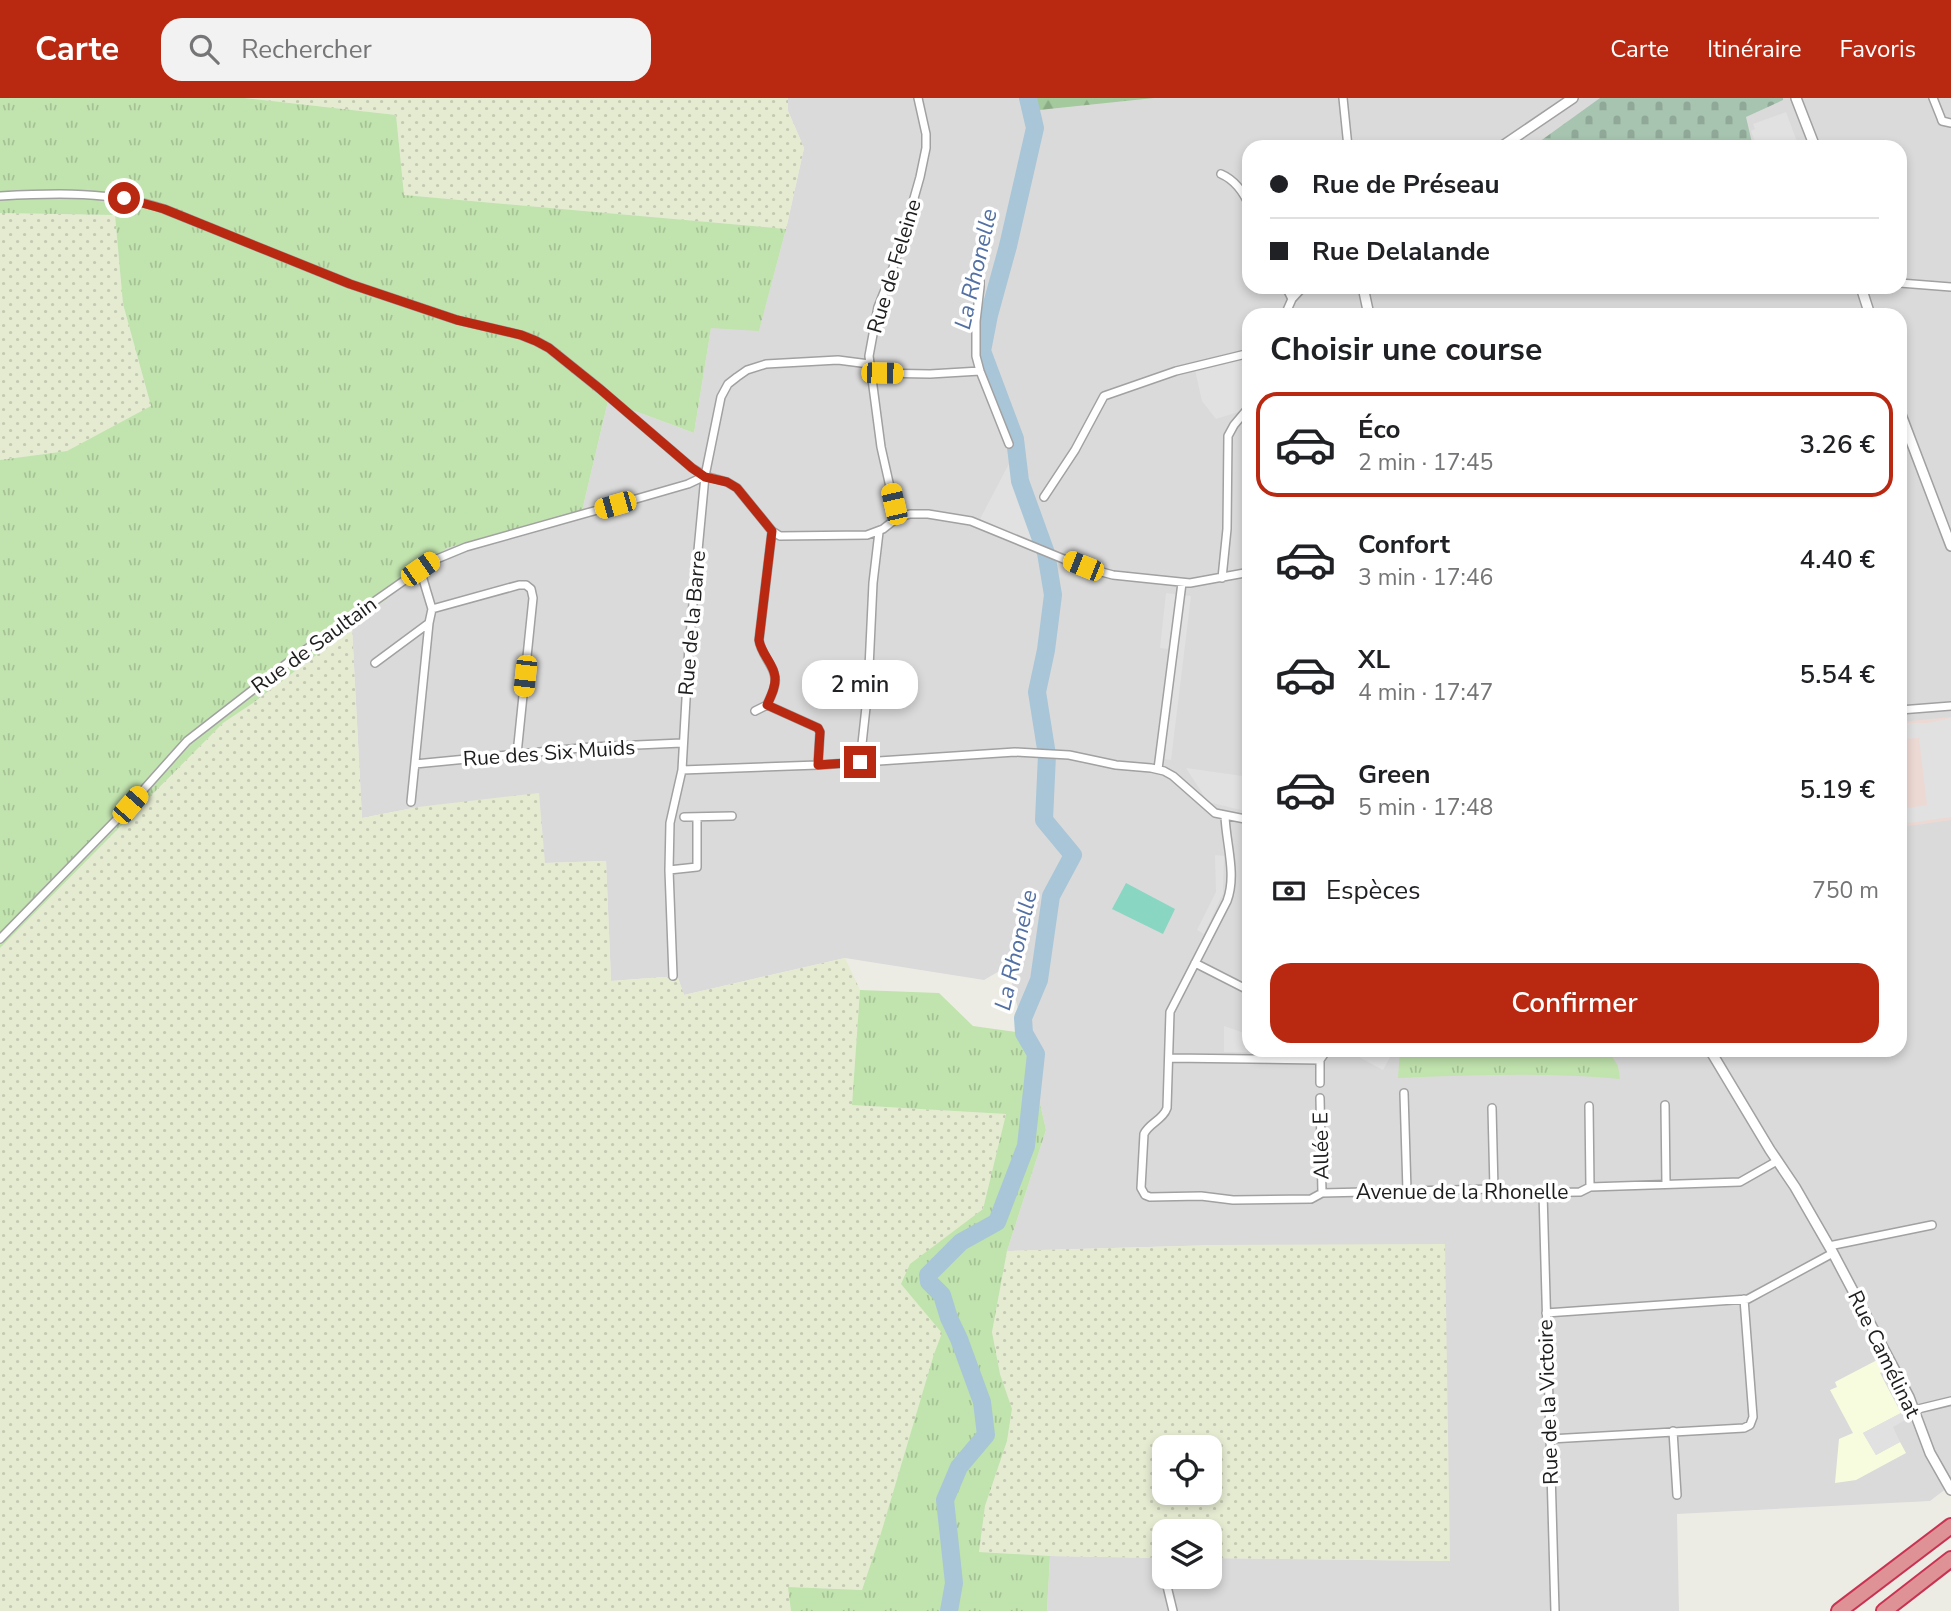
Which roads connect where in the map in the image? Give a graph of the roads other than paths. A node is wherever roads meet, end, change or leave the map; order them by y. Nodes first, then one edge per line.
1 (918, 98) edge
2 (1343, 98) edge
3 (1573, 98) edge
4 (1796, 98) edge
5 (1933, 98) edge
6 (1951, 123) edge
7 (1347, 140) edge
8 (1511, 140) edge
9 (1812, 140) edge
10 (1222, 174) dead end
11 (1242, 193) edge
12 (0, 196) edge
13 (979, 258) dead end
14 (1907, 284) edge
15 (1951, 287) edge
16 (1290, 294) edge
17 (1297, 294) edge
18 (1292, 299) junction
19 (1288, 308) edge
20 (1242, 356) edge
21 (869, 364) junction
22 (980, 371) junction
23 (872, 373) junction
24 (1242, 416) edge
25 (1907, 430) edge
26 (1009, 444) dead end
27 (705, 477) junction
28 (1045, 497) dead end
29 (897, 518) junction
30 (772, 531) junction
31 (878, 532) junction
32 (1951, 546) edge
33 (420, 569) junction
34 (1242, 574) edge
35 (1222, 578) junction
36 (1182, 583) junction
37 (432, 609) junction
38 (429, 623) junction
39 (375, 663) dead end
40 (767, 705) junction
41 (1951, 706) edge
42 (1907, 709) edge
43 (755, 711) dead end
44 (682, 743) junction
45 (517, 754) junction
46 (860, 762) junction
47 (415, 764) junction
48 (818, 765) junction
49 (682, 769) junction
50 (1158, 769) junction
51 (411, 802) dead end
52 (732, 816) dead end
53 (1225, 816) junction
54 (684, 817) dead end
55 (697, 817) junction
56 (1242, 819) edge
57 (669, 870) junction
58 (0, 939) edge
59 (1195, 963) junction
60 (673, 976) dead end
61 (1242, 987) edge
62 (1322, 1057) edge
63 (1714, 1057) edge
64 (1169, 1058) junction
65 (1320, 1060) junction
66 (1320, 1083) dead end
67 (1404, 1093) dead end
68 (1320, 1098) dead end
69 (1665, 1105) dead end
70 (1589, 1106) dead end
71 (1492, 1108) dead end
72 (1777, 1161) junction
73 (1666, 1184) junction
74 (1590, 1186) junction
75 (1494, 1189) junction
76 (1408, 1191) junction
77 (1322, 1193) junction
78 (1542, 1193) junction
79 (1932, 1225) dead end
80 (1831, 1250) junction
81 (1744, 1299) junction
82 (1546, 1313) junction
83 (1951, 1401) edge
84 (1914, 1410) junction
85 (1673, 1431) junction
86 (1550, 1439) junction
87 (1951, 1490) edge
88 (1677, 1495) dead end
89 (1951, 1525) edge
90 (1951, 1559) edge
91 (1168, 1589) edge
92 (1173, 1611) edge
93 (1555, 1611) edge
94 (1839, 1611) edge
95 (1884, 1611) edge

1 - 21 street, Rue de Feleine
2 - 7 street
3 - 8 street
4 - 9 street
5 - 6 street
10 - 11 street
12 - 27 street
13 - 22 street
14 - 15 street
16 - 18 street
17 - 18 street
18 - 19 street
20 - 28 street
21 - 23 street, Rue de Feleine
21 - 27 street, Rue de la Barre
22 - 23 street
22 - 26 street
23 - 29 street, Rue de Feleine
24 - 35 street
25 - 32 street
27 - 30 street
27 - 33 street, Rue de Saultain
27 - 44 street, Rue de la Barre
29 - 31 street
29 - 36 street
30 - 31 street
30 - 40 street
31 - 46 street
33 - 37 street
33 - 58 street, Rue de Saultain
34 - 35 street
35 - 36 street
36 - 50 street
37 - 38 street
37 - 45 street
38 - 39 street
38 - 47 street
40 - 43 street
40 - 48 street
41 - 42 street
44 - 45 street, Rue des Six Muids
44 - 49 street, Rue de la Barre
45 - 47 street, Rue des Six Muids
46 - 48 street
46 - 50 street
47 - 51 street
48 - 49 street
49 - 57 street, Rue de la Barre
50 - 53 street
52 - 55 street
53 - 56 street
53 - 59 street
54 - 55 street
55 - 57 street
57 - 60 street, Rue de la Barre
59 - 61 street
59 - 64 street
62 - 65 street
63 - 72 street, Rue Camélinat
64 - 65 street
64 - 77 street, Avenue de la Rhonelle
65 - 66 street
67 - 76 street
68 - 77 street, Allée E
69 - 73 street
70 - 74 street
71 - 75 street
72 - 73 street, Avenue de la Rhonelle
72 - 80 street, Rue Camélinat
73 - 74 street, Avenue de la Rhonelle
74 - 78 street, Avenue de la Rhonelle
75 - 76 street, Avenue de la Rhonelle
75 - 78 street, Avenue de la Rhonelle
76 - 77 street, Avenue de la Rhonelle
78 - 82 street, Rue de la Victoire
79 - 80 street
80 - 81 street
80 - 84 street, Rue Camélinat
81 - 82 street
81 - 85 street
82 - 86 street, Rue de la Victoire
83 - 84 street
84 - 87 street, Rue Camélinat
85 - 86 street
85 - 88 street
86 - 93 street, Rue de la Victoire
89 - 94 highway
90 - 95 highway
91 - 92 street

